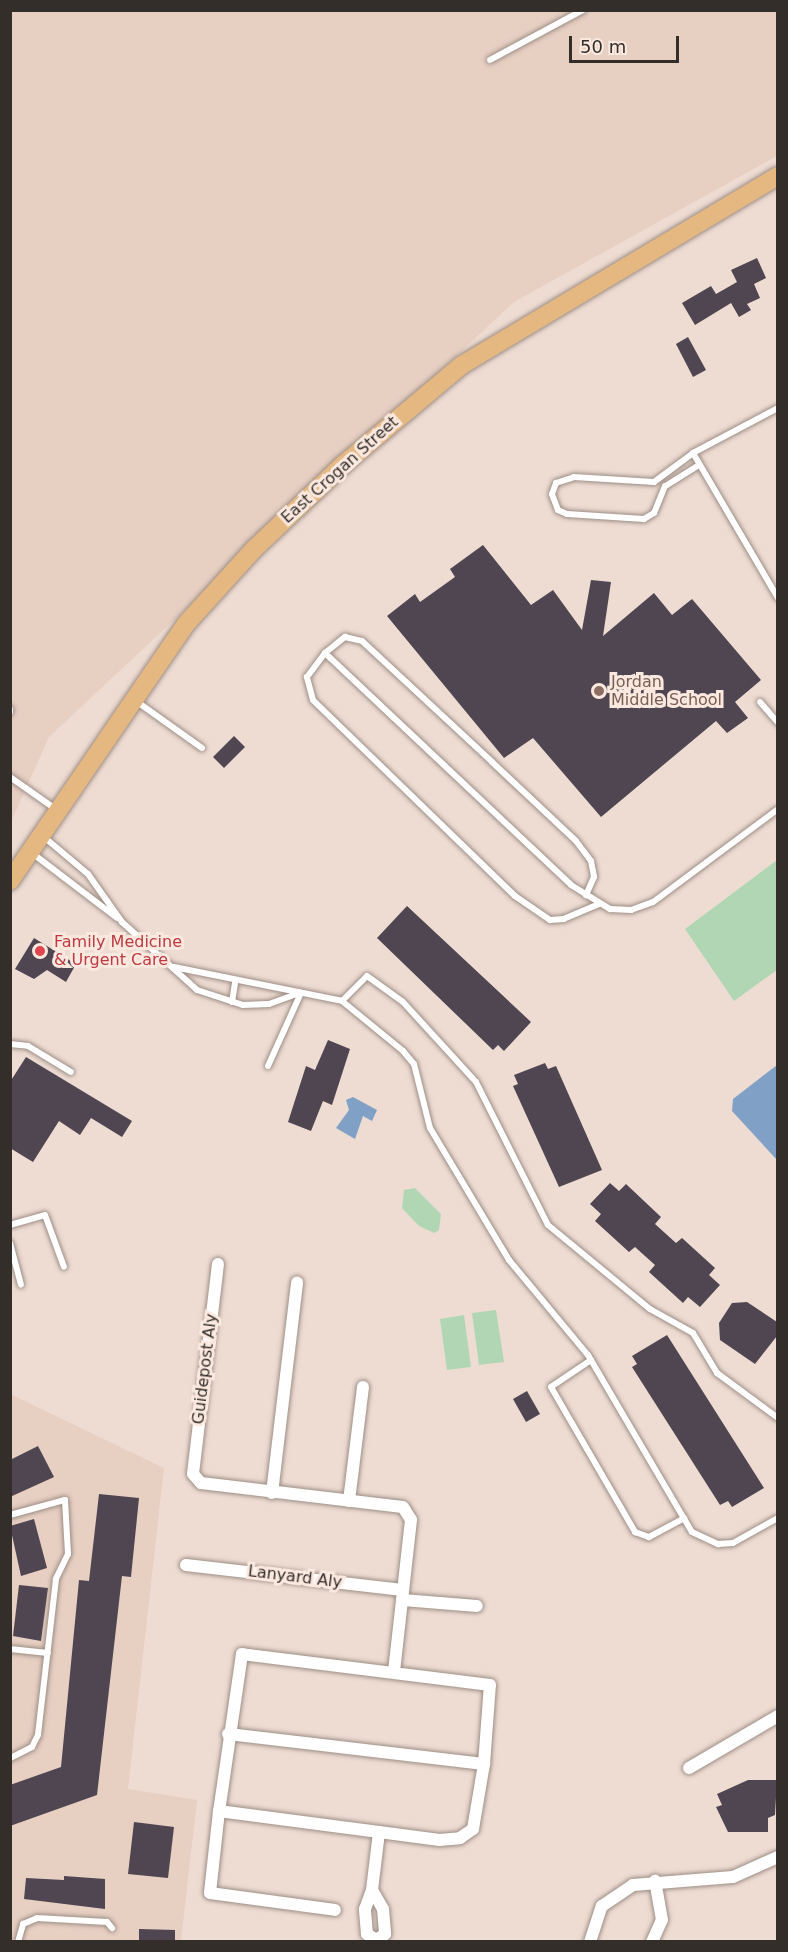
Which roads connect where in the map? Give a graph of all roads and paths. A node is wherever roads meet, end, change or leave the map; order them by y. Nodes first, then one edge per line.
1 (583, 10) edge
2 (490, 60) dead end
3 (777, 176) edge
4 (777, 408) edge
5 (693, 453) junction
6 (699, 465) junction
7 (777, 598) edge
8 (325, 653) junction
9 (134, 699) junction
10 (760, 702) dead end
11 (777, 723) edge
12 (202, 748) dead end
13 (10, 777) edge
14 (777, 809) edge
15 (57, 810) junction
16 (41, 835) junction
17 (30, 851) junction
18 (10, 880) edge
19 (586, 895) junction
20 (599, 904) junction
21 (122, 922) junction
22 (174, 968) junction
23 (235, 982) junction
24 (301, 993) junction
25 (342, 1001) junction
26 (232, 1002) junction
27 (10, 1044) edge
28 (268, 1066) dead end
29 (71, 1072) dead end
30 (10, 1225) edge
31 (10, 1242) edge
32 (218, 1264) dead end
33 (64, 1267) dead end
34 (297, 1282) dead end
35 (21, 1284) dead end
36 (591, 1360) junction
37 (363, 1387) dead end
38 (777, 1418) edge
39 (272, 1493) junction
40 (349, 1501) junction
41 (10, 1515) edge
42 (684, 1518) junction
43 (777, 1518) edge
44 (186, 1565) dead end
45 (403, 1595) junction
46 (477, 1606) dead end
47 (10, 1649) edge
48 (48, 1653) junction
49 (394, 1672) junction
50 (777, 1716) edge
51 (228, 1734) junction
52 (10, 1758) edge
53 (484, 1764) junction
54 (689, 1768) dead end
55 (219, 1811) junction
56 (379, 1832) junction
57 (777, 1857) edge
58 (655, 1881) junction
59 (372, 1890) junction
60 (335, 1910) dead end
61 (112, 1928) dead end
62 (18, 1941) edge
63 (376, 1941) edge
64 (590, 1941) edge
65 (652, 1941) edge

1 - 2 lane
3 - 9 main road, East Crogan Street
4 - 5 lane
5 - 6 lane
5 - 6 lane
6 - 7 lane
8 - 19 lane
8 - 19 lane
8 - 20 lane
9 - 12 lane
9 - 15 main road, East Crogan Street
10 - 11 lane
13 - 15 lane
14 - 20 lane
15 - 16 main road, East Crogan Street
16 - 17 main road, East Crogan Street
16 - 21 lane
17 - 18 main road, East Crogan Street
17 - 21 lane
19 - 20 lane
21 - 22 lane
22 - 23 lane
22 - 26 lane
23 - 24 lane
23 - 26 lane
24 - 25 lane
24 - 26 lane
24 - 28 lane
25 - 36 lane
25 - 38 lane
27 - 29 lane
30 - 33 lane
31 - 35 lane
32 - 39 street, Guidepost Aly
34 - 39 street
36 - 42 lane
36 - 42 lane
37 - 40 street
39 - 40 street
40 - 45 street
41 - 48 lane
42 - 43 lane
44 - 45 street, Lanyard Aly
45 - 46 street, Lanyard Aly
45 - 49 street
47 - 48 lane
48 - 52 lane
49 - 51 street
49 - 53 street
50 - 54 street
51 - 53 street
51 - 55 street
53 - 56 street
55 - 56 street
55 - 60 street
56 - 59 street
57 - 58 street
58 - 64 street
58 - 65 street
59 - 63 street
59 - 63 street
61 - 62 lane

